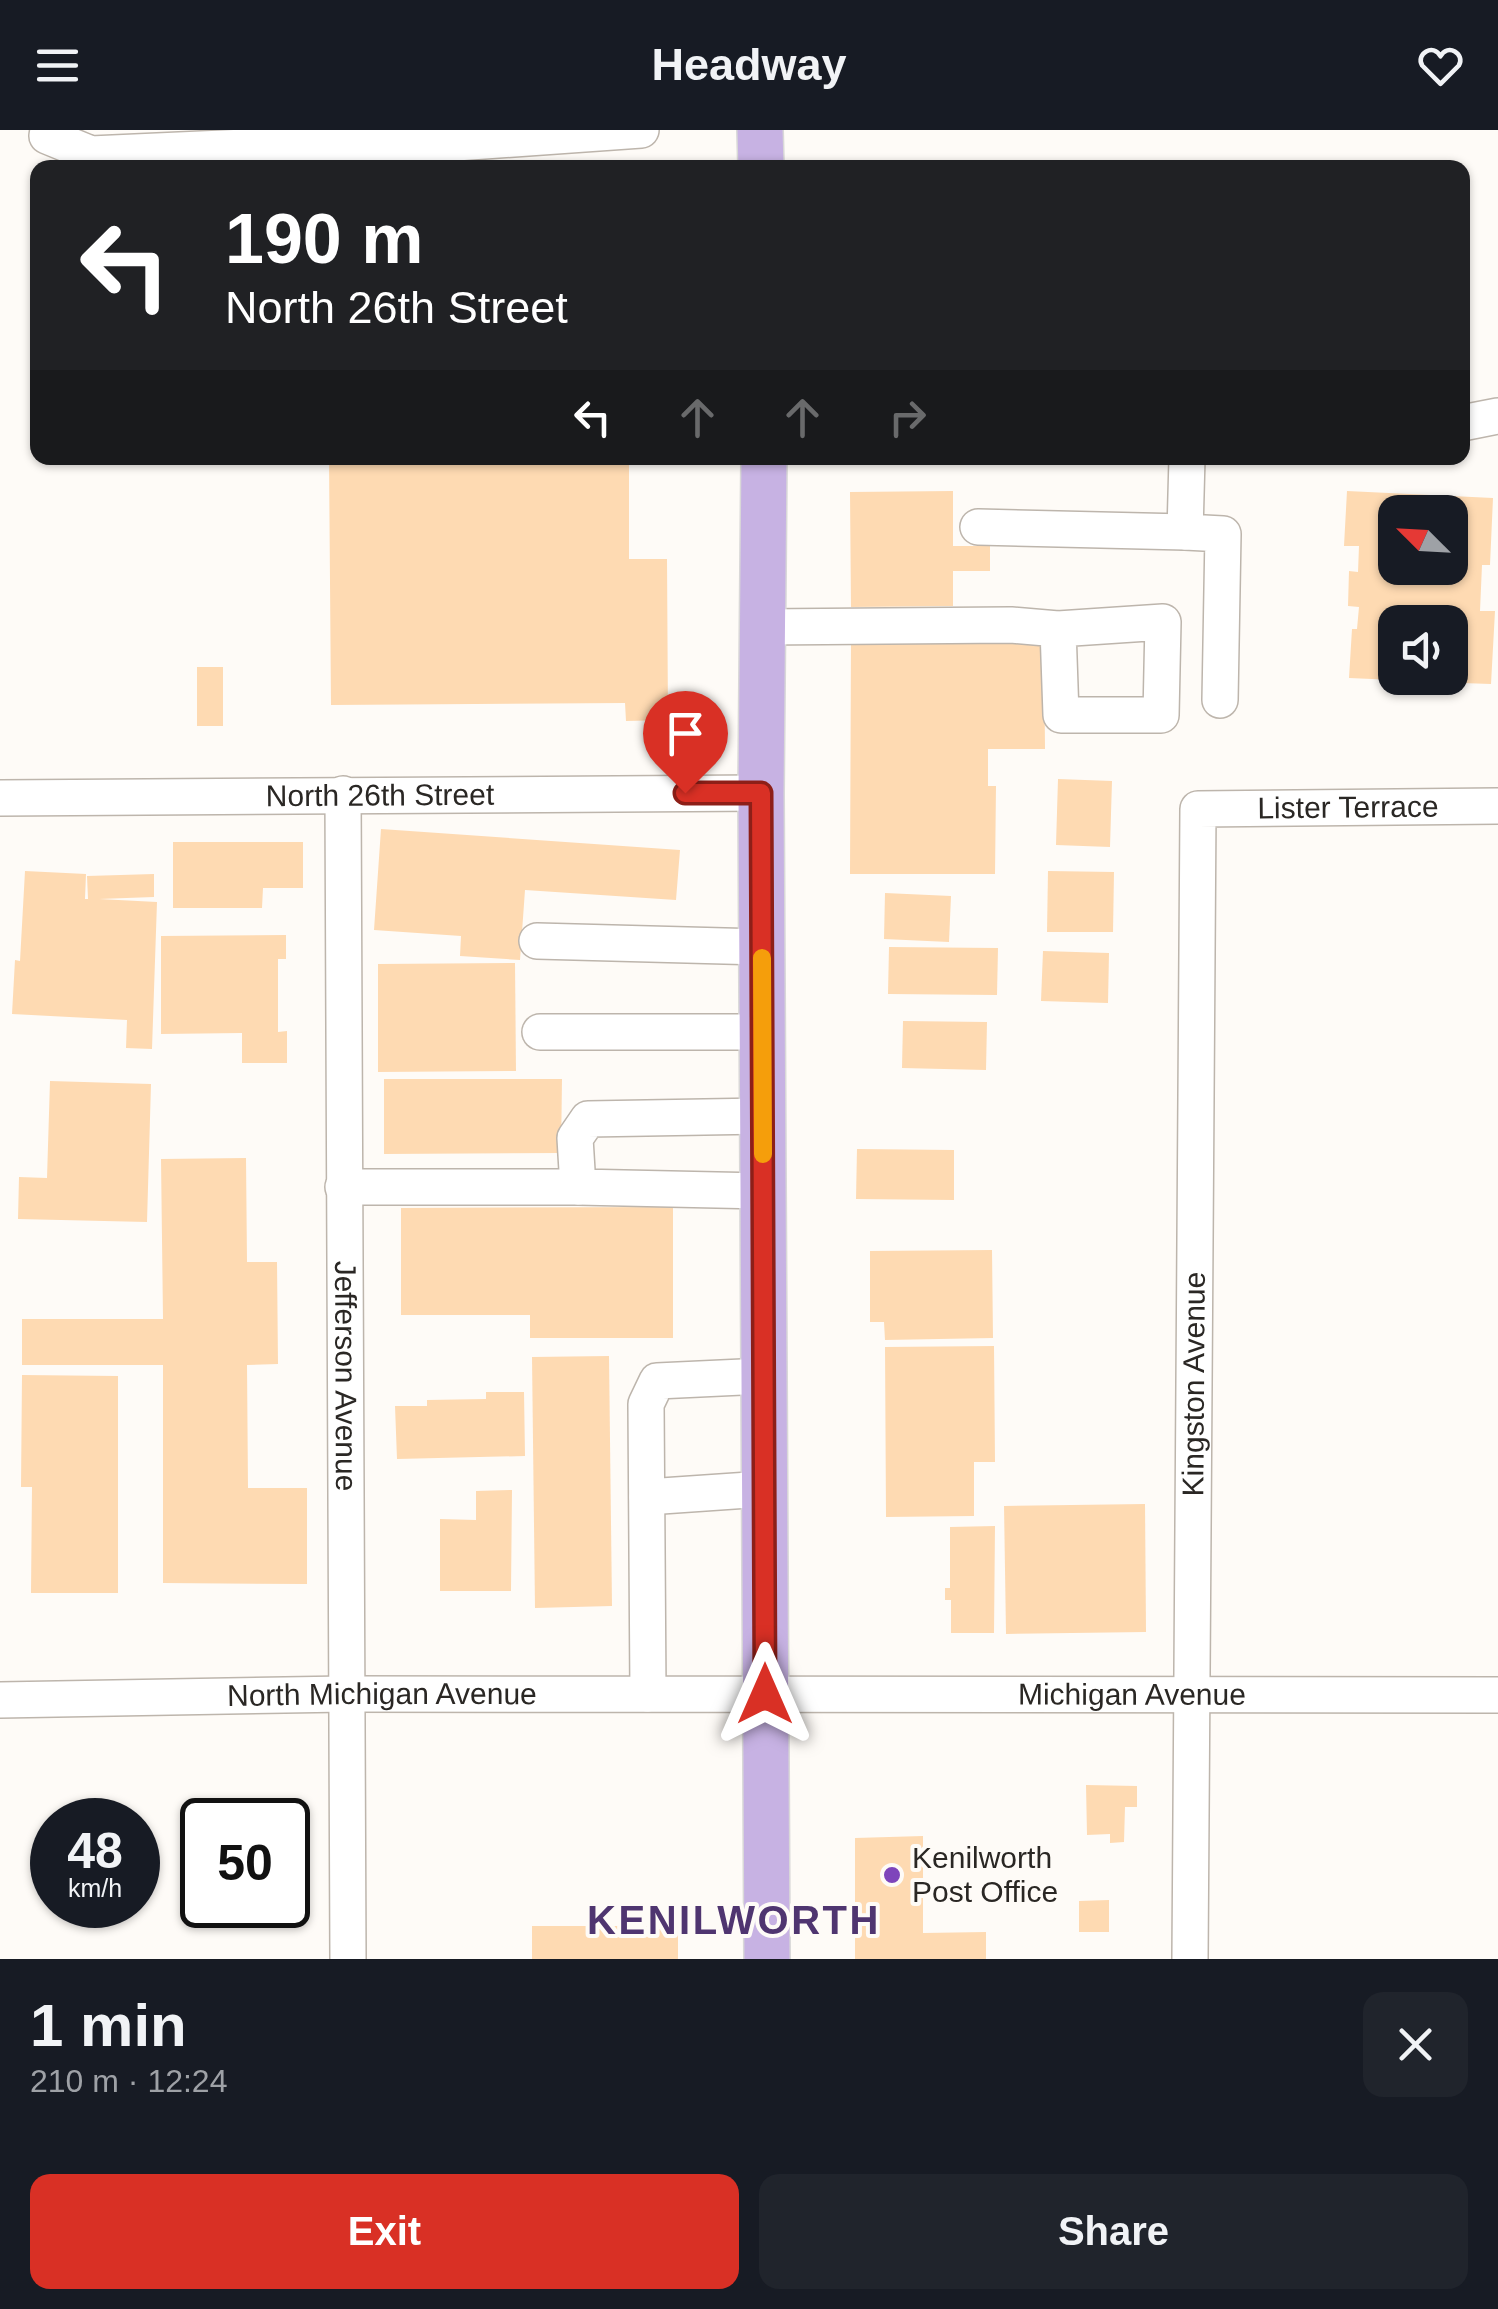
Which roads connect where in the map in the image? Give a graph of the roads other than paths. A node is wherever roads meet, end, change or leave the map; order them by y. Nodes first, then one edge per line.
1 (641, 130) edge
2 (760, 130) edge
3 (48, 133) edge
4 (760, 160) edge
5 (1498, 416) edge
6 (1470, 421) edge
7 (764, 465) edge
8 (1187, 465) edge
9 (978, 527) dead end
10 (1185, 532) junction
11 (762, 627) junction
12 (1058, 629) dead end
13 (1220, 700) dead end
14 (761, 793) junction
15 (342, 794) junction
16 (0, 798) edge
17 (1498, 806) edge
18 (1198, 810) joint
19 (537, 941) dead end
20 (762, 947) junction
21 (540, 1032) dead end
22 (762, 1032) junction
23 (763, 1116) junction
24 (343, 1187) junction
25 (578, 1187) junction
26 (763, 1191) junction
27 (764, 1376) junction
28 (764, 1490) junction
29 (647, 1497) junction
30 (346, 1694) junction
31 (648, 1694) junction
32 (765, 1694) junction
33 (1498, 1695) edge
34 (1190, 1696) junction
35 (0, 1700) edge
36 (348, 1959) edge
37 (766, 1959) edge
38 (1190, 1959) edge

1 - 3 street
2 - 4 main road
5 - 6 street
7 - 11 main road
8 - 10 street
9 - 10 street
10 - 13 street
11 - 12 street
11 - 14 main road
14 - 15 street, North 26th Street
14 - 20 main road
15 - 16 street, North 26th Street
15 - 24 street, Jefferson Avenue
17 - 18 street, Lister Terrace
18 - 34 street, Kingston Avenue
19 - 20 street
20 - 22 main road
21 - 22 street
22 - 23 main road
23 - 25 street
23 - 26 main road
24 - 25 street
24 - 30 street, Jefferson Avenue
25 - 26 street
26 - 27 main road
27 - 28 main road
27 - 29 street
28 - 29 street
28 - 32 main road
29 - 31 street
30 - 31 street, North Michigan Avenue
30 - 35 street, North Michigan Avenue
30 - 36 street, Jefferson Avenue
31 - 32 street, North Michigan Avenue
32 - 34 street, Michigan Avenue
32 - 37 main road
33 - 34 street, Michigan Avenue
34 - 38 street, Kingston Avenue

